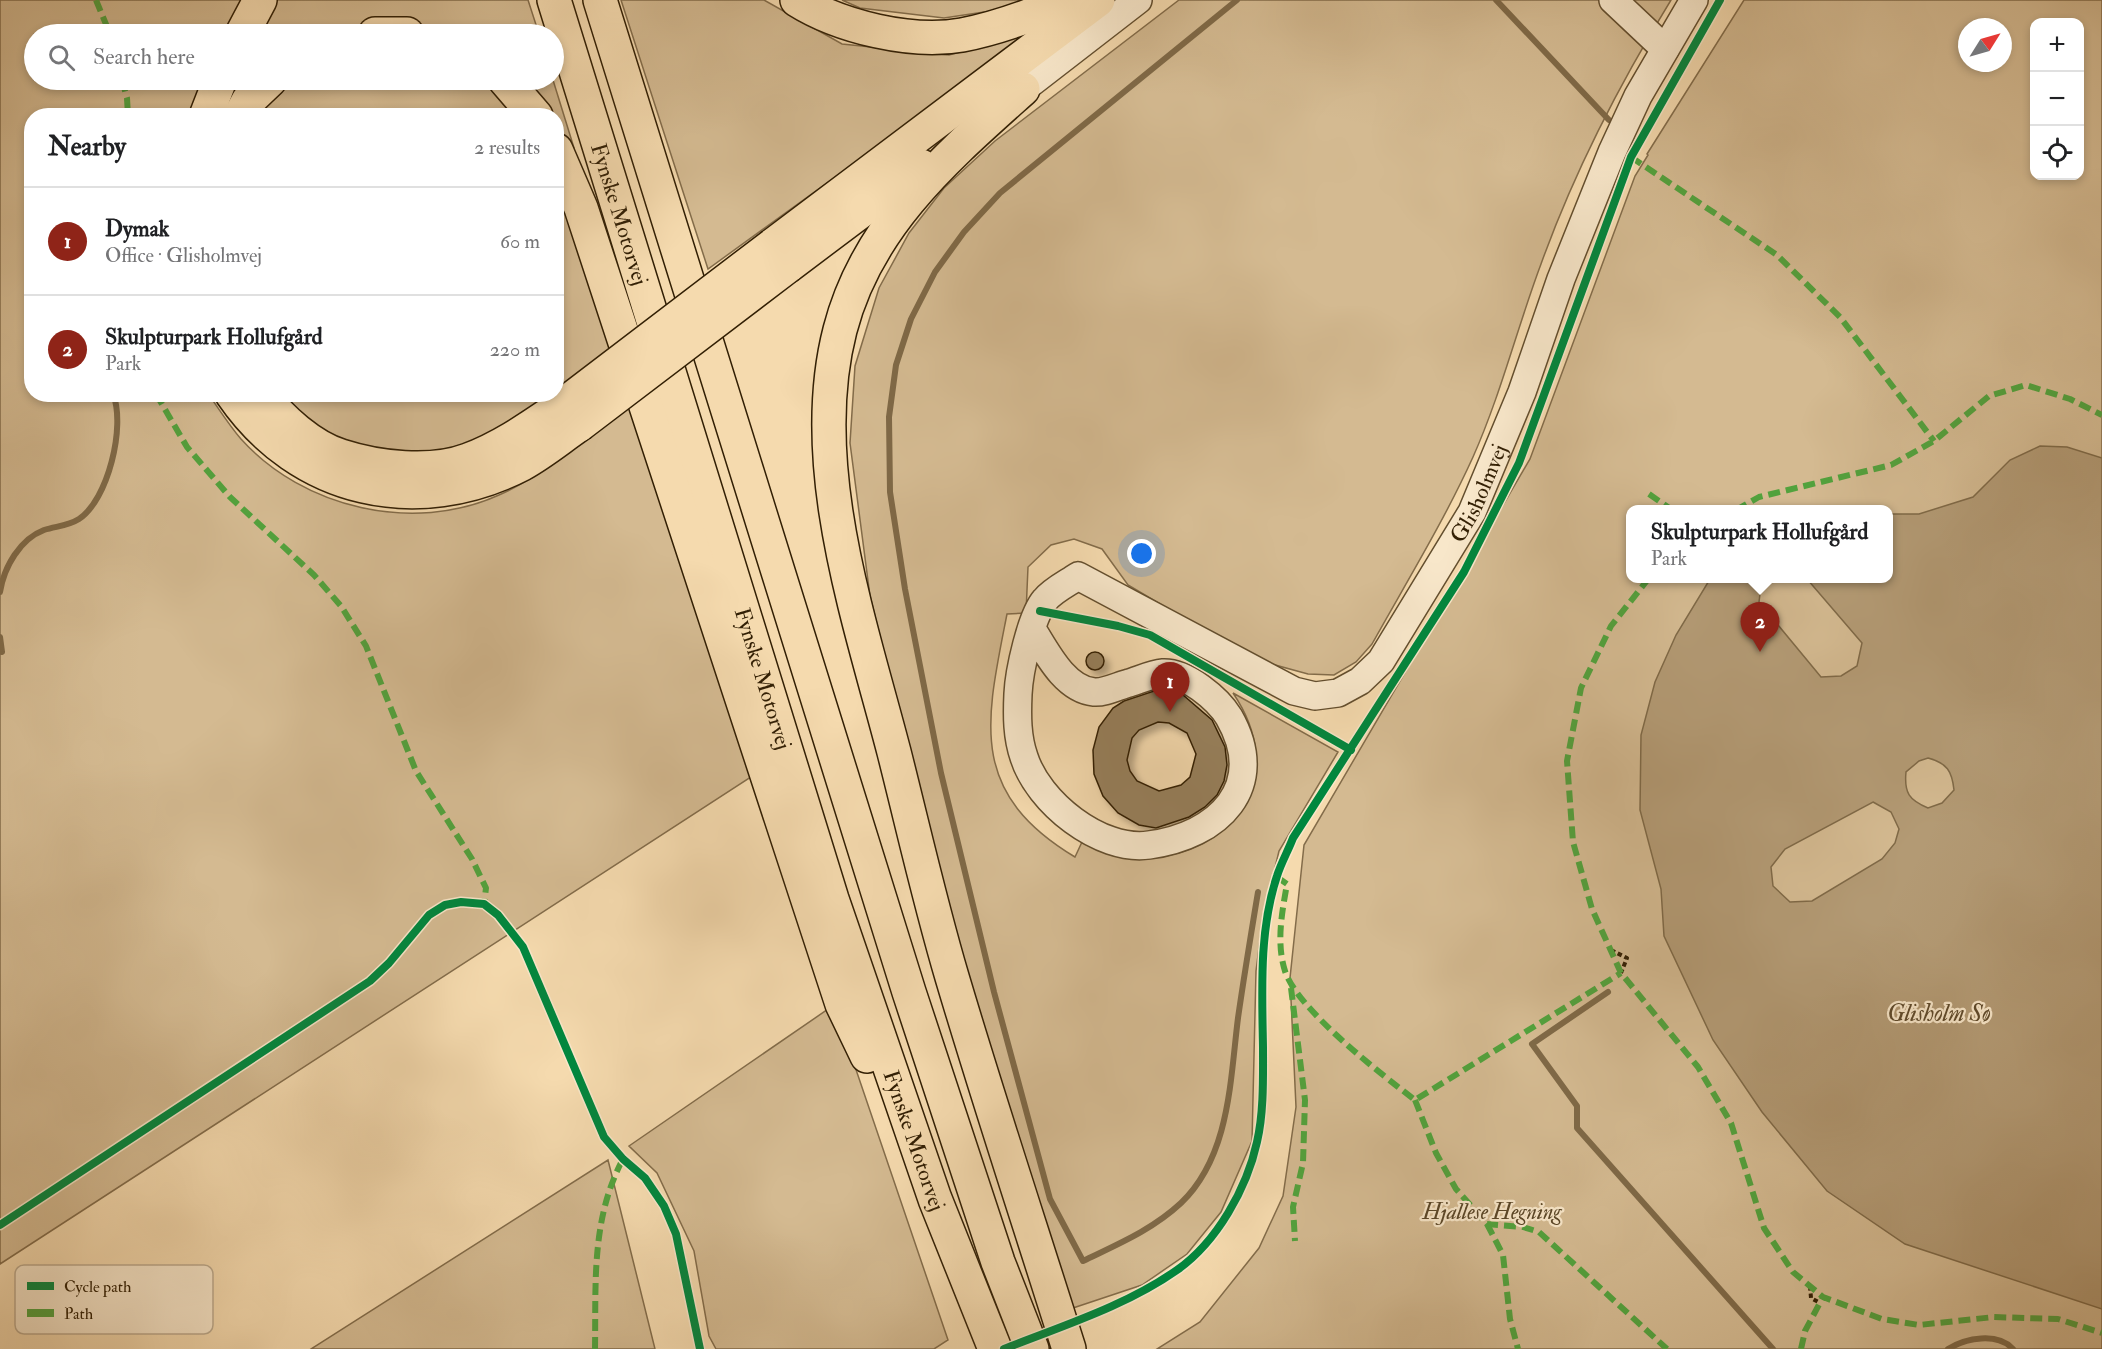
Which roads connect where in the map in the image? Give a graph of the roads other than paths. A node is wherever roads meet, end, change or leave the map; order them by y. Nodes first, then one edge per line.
1 (260, 0) edge
2 (554, 0) edge
3 (600, 0) edge
4 (797, 0) edge
5 (1068, 0) edge
6 (1098, 0) edge
7 (1138, 0) edge
8 (1613, 0) edge
9 (1694, 0) edge
10 (247, 24) edge
11 (561, 24) edge
12 (564, 32) edge
13 (1665, 49) junction
14 (1023, 89) junction
15 (215, 90) edge
16 (260, 90) edge
17 (514, 90) edge
18 (209, 108) edge
19 (244, 108) edge
20 (530, 108) edge
21 (564, 169) edge
22 (781, 255) junction
23 (237, 402) edge
24 (268, 402) edge
25 (571, 415) junction
26 (1032, 629) junction
27 (935, 1199) junction
28 (995, 1349) edge
29 (1032, 1349) edge
30 (1069, 1349) edge

1 - 10 highway
2 - 11 highway, Fynske Motorvej
3 - 29 highway, Fynske Motorvej
4 - 5 highway
6 - 22 highway
7 - 14 street
8 - 13 street
9 - 13 street, Glisholmvej
12 - 27 highway, Fynske Motorvej
13 - 26 street, Glisholmvej
14 - 22 highway
14 - 30 highway
15 - 18 highway
16 - 19 highway
17 - 20 highway
21 - 27 highway
22 - 25 highway, bridge
23 - 25 highway
24 - 25 highway
26 - 26 street
27 - 28 highway, Fynske Motorvej

